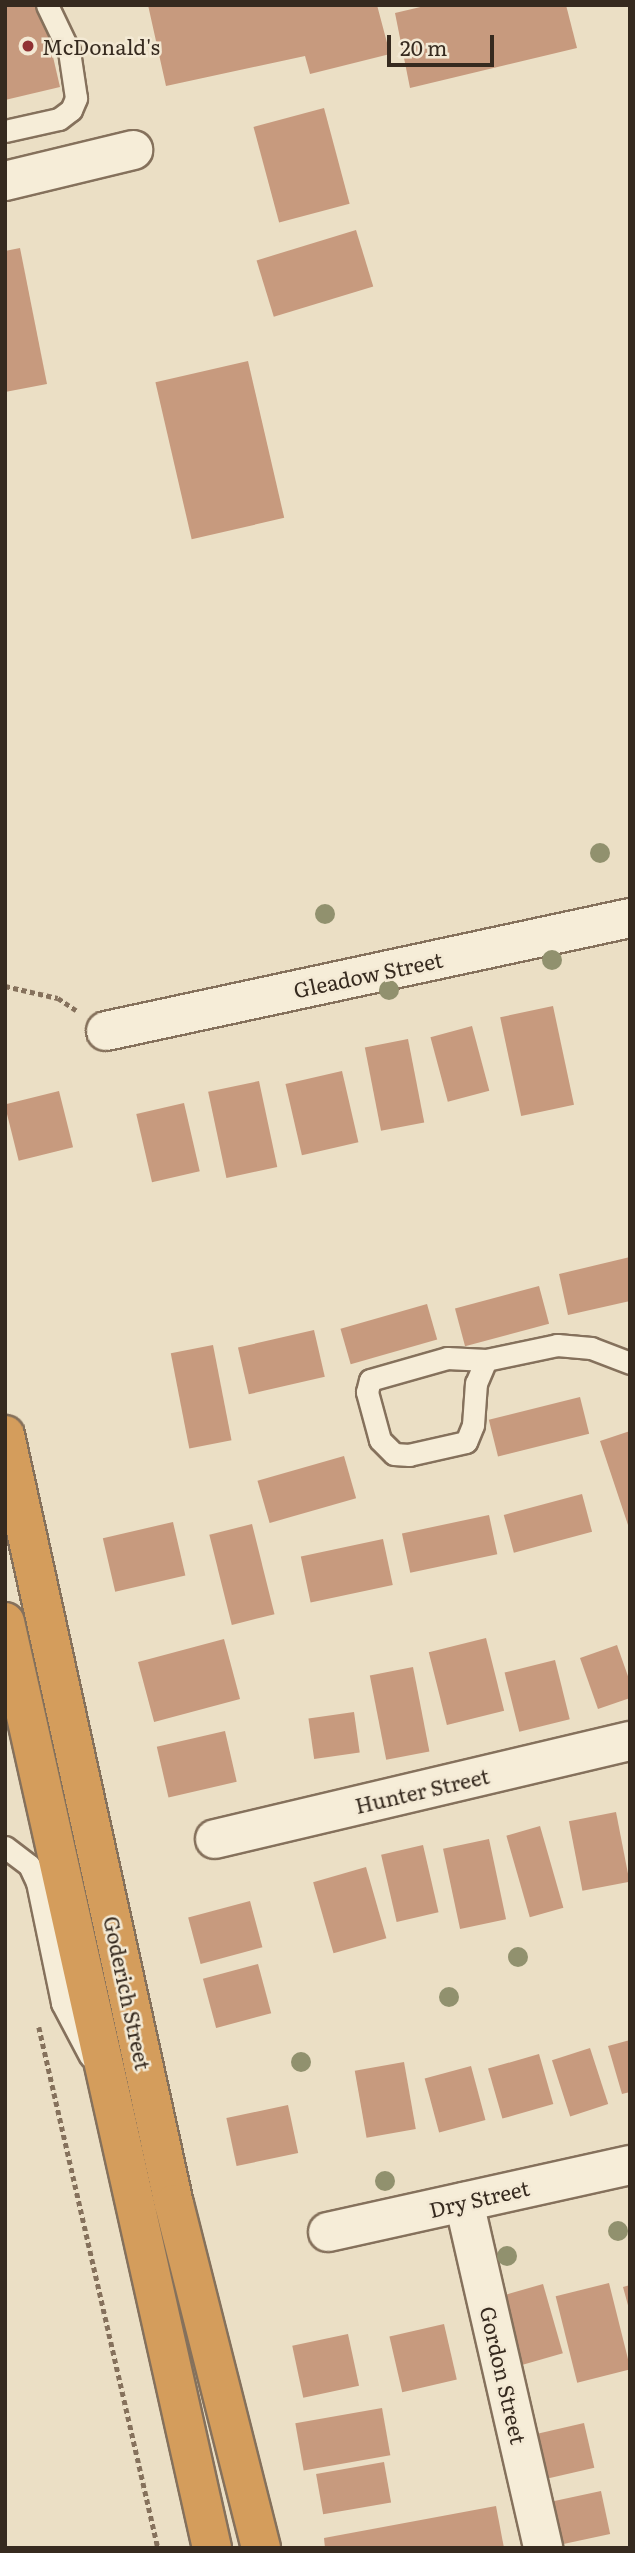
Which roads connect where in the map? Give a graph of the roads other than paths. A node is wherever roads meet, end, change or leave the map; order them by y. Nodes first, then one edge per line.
1 (47, 5) edge
2 (5, 131) edge
3 (133, 150) dead end
4 (5, 181) edge
5 (630, 918) edge
6 (106, 1031) road end
7 (486, 1360) junction
8 (630, 1363) edge
9 (5, 1435) edge
10 (5, 1622) edge
11 (630, 1741) edge
12 (215, 1839) dead end
13 (5, 1847) edge
14 (109, 2092) junction
15 (630, 2165) edge
16 (464, 2202) junction
17 (328, 2232) dead end
18 (212, 2548) edge
19 (261, 2548) edge
20 (543, 2548) edge

1 - 2 lane
3 - 4 street
5 - 6 street, Gleadow Street
7 - 7 lane
7 - 8 lane
9 - 19 highway, Goderich Street
10 - 14 highway, Goderich Street
11 - 12 street, Hunter Street
13 - 14 lane
14 - 18 highway, Goderich Street
15 - 16 street, Dry Street
16 - 17 street, Dry Street
16 - 20 street, Gordon Street

